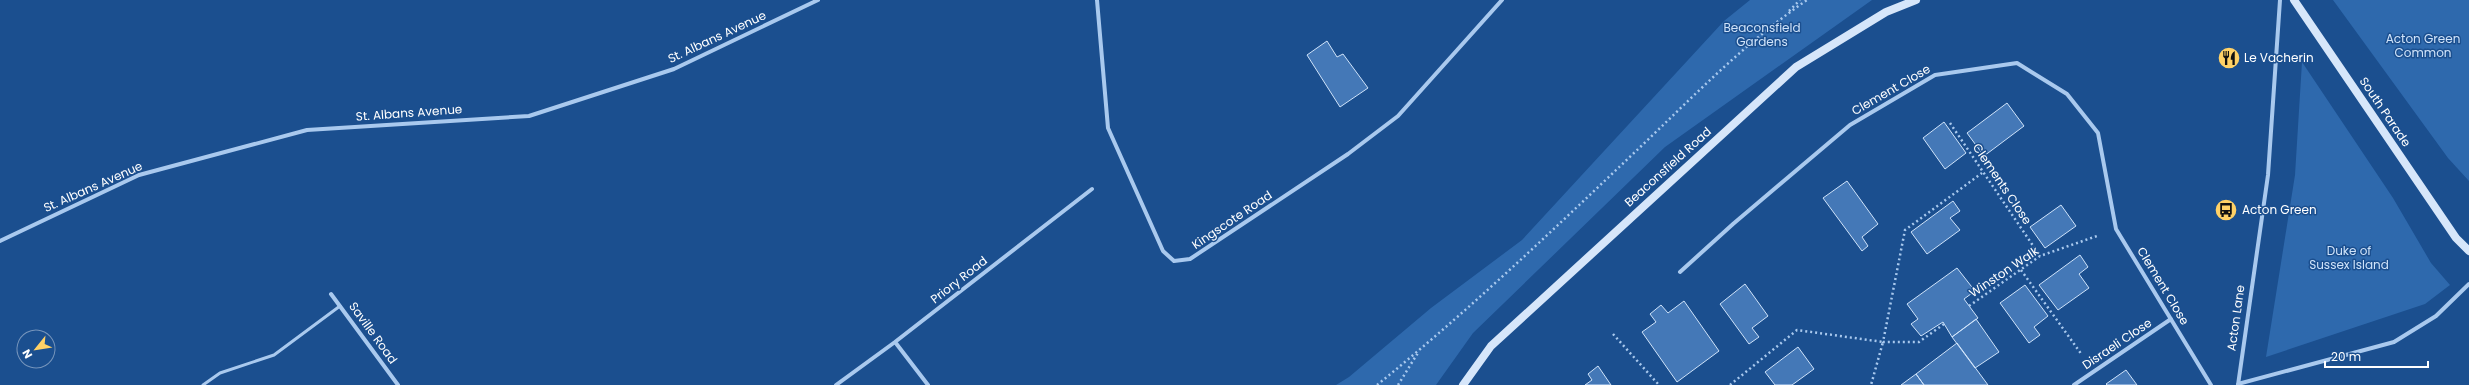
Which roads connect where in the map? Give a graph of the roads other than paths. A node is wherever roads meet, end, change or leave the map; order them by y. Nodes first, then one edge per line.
1 (818, 0) edge
2 (1097, 0) edge
3 (1502, 0) edge
4 (1916, 0) edge
5 (2280, 0) edge
6 (2294, 0) edge
7 (1092, 189) dead end
8 (0, 242) edge
9 (2469, 252) edge
10 (1680, 272) dead end
11 (2469, 284) edge
12 (331, 294) dead end
13 (340, 306) junction
14 (2171, 319) junction
15 (895, 342) junction
16 (203, 385) edge
17 (398, 385) edge
18 (836, 385) edge
19 (928, 385) edge
20 (1463, 385) edge
21 (2074, 385) edge
22 (2211, 385) edge
23 (2238, 385) edge

1 - 8 street, St. Albans Avenue
2 - 3 street, Kingscote Road
4 - 20 main road, Beaconsfield Road
5 - 23 street, Acton Lane
6 - 9 main road, South Parade
7 - 15 street, Priory Road
10 - 14 street, Clement Close
11 - 23 street, Acton Lane
12 - 13 street, Saville Road
13 - 16 lane
13 - 17 street, Saville Road
14 - 21 street, Disraeli Close
14 - 22 street, Clement Close
15 - 18 street, Priory Road
15 - 19 street

